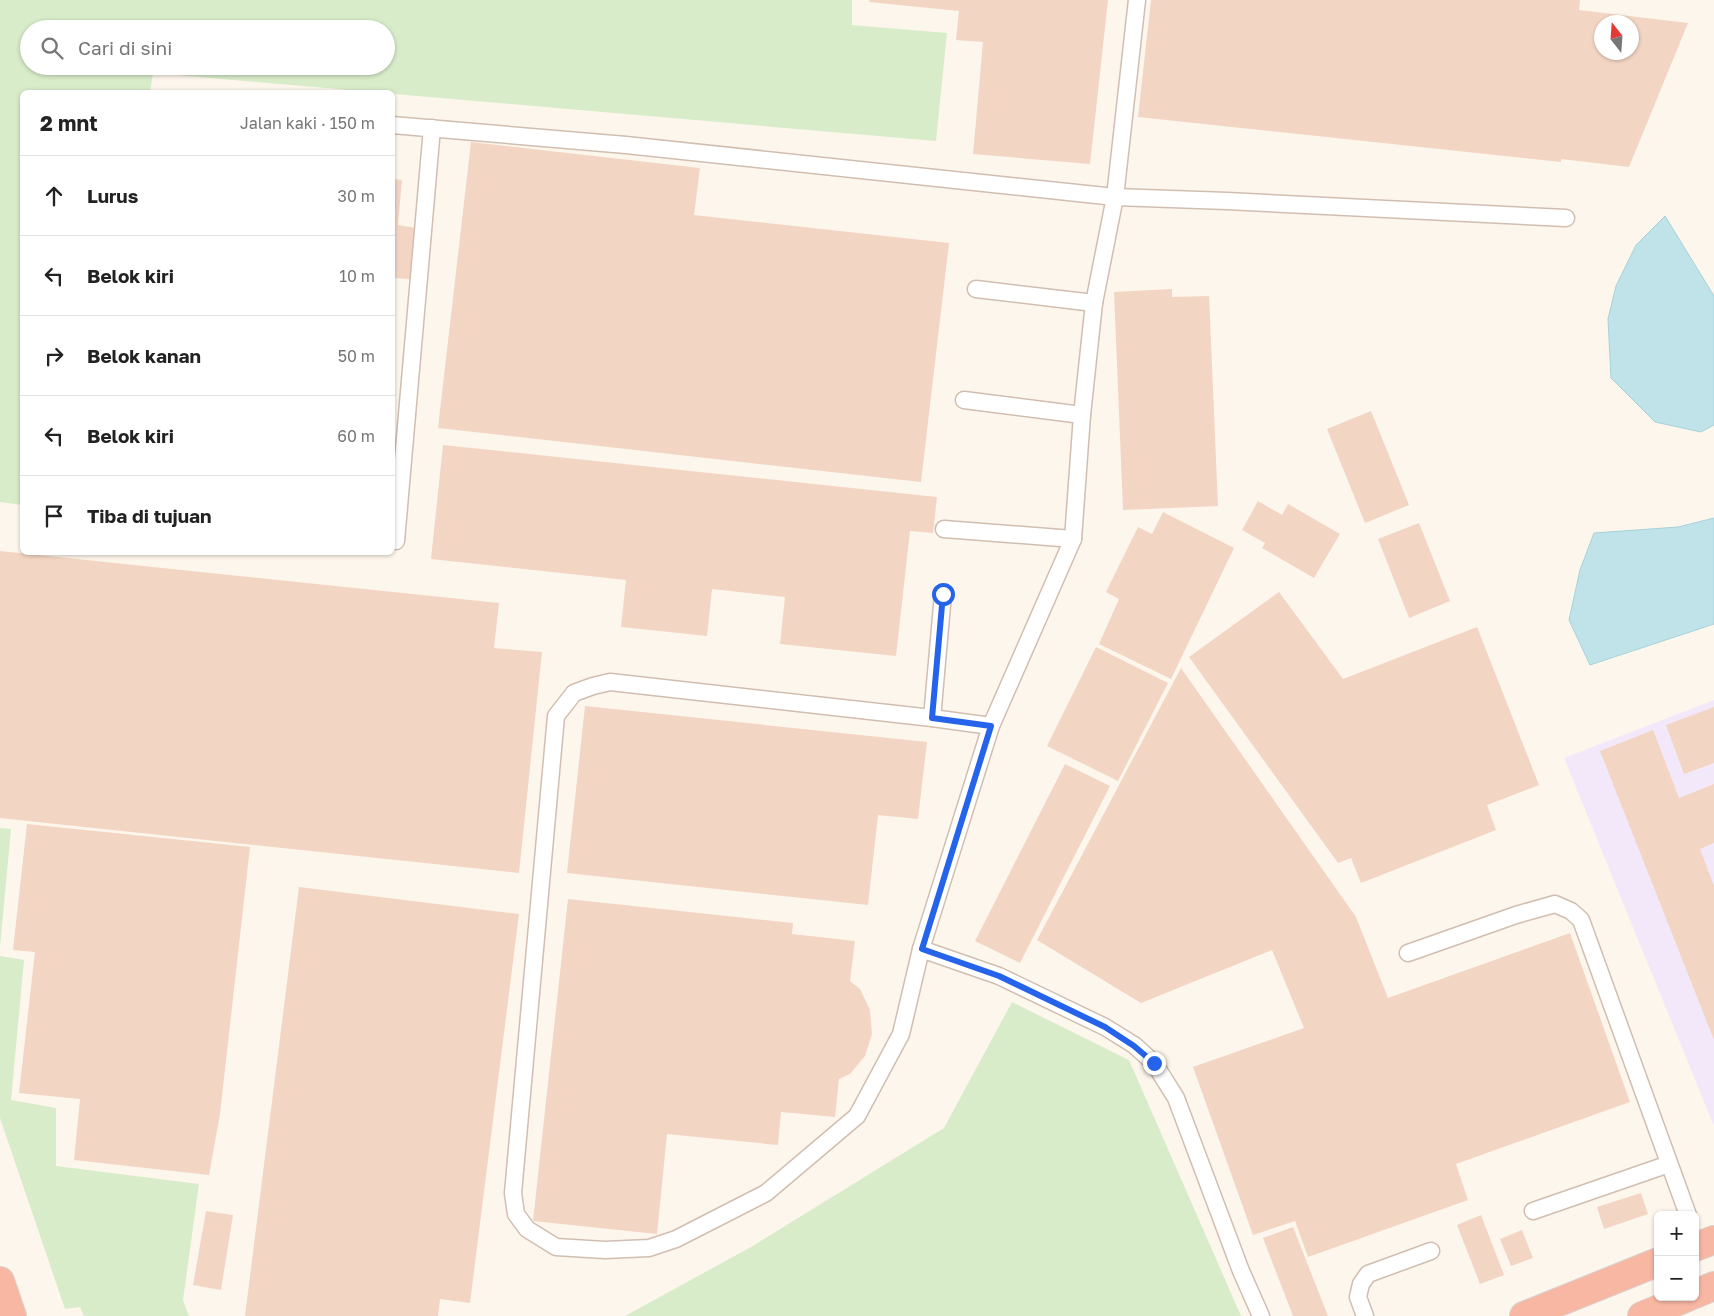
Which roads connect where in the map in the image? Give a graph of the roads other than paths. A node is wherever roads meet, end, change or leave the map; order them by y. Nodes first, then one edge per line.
1 (1137, 0) edge
2 (395, 125) edge
3 (432, 128) junction
4 (1115, 197) junction
5 (1566, 218) dead end
6 (976, 289) dead end
7 (1094, 303) junction
8 (964, 400) dead end
9 (1082, 415) junction
10 (944, 528) dead end
11 (1073, 539) junction
12 (396, 540) dead end
13 (943, 594) dead end
14 (932, 718) junction
15 (991, 726) junction
16 (922, 949) junction
17 (1408, 953) dead end
18 (1669, 1164) junction
19 (1687, 1211) edge
20 (1533, 1212) dead end
21 (1431, 1251) dead end
22 (1654, 1264) edge
23 (0, 1281) edge
24 (1714, 1286) edge
25 (1699, 1292) edge
26 (1678, 1301) edge
27 (12, 1316) edge
28 (1261, 1316) edge
29 (1365, 1316) edge
30 (1524, 1316) edge
31 (1642, 1316) edge

1 - 4 lane
2 - 3 lane
3 - 4 lane
3 - 12 lane
4 - 5 lane
4 - 7 lane
6 - 7 lane
7 - 9 lane
8 - 9 lane
9 - 11 lane
10 - 11 lane
11 - 15 lane
13 - 14 lane
14 - 15 lane
14 - 16 lane
15 - 16 lane
16 - 28 lane
17 - 18 lane
18 - 19 lane
18 - 20 lane
21 - 29 lane
22 - 30 highway
23 - 27 highway
24 - 25 highway
26 - 31 highway

